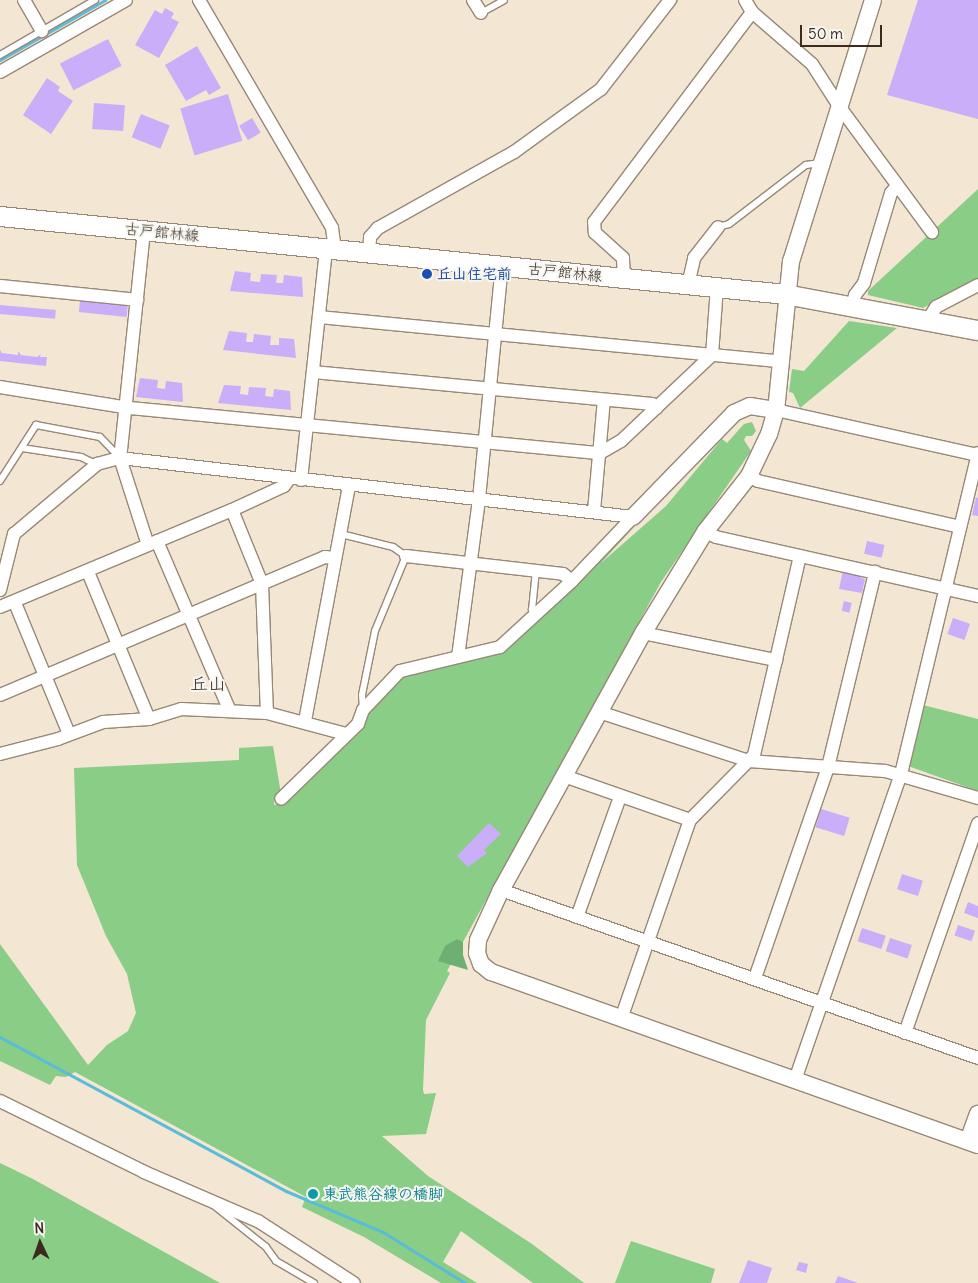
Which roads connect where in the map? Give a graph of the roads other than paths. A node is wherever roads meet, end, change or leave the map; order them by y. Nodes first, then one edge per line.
1 (24, 0) edge
2 (95, 0) edge
3 (126, 0) edge
4 (199, 0) edge
5 (473, 0) edge
6 (504, 0) edge
7 (670, 0) edge
8 (745, 0) edge
9 (873, 0) edge
10 (752, 12) junction
11 (481, 13) joint
12 (42, 31) junction
13 (0, 55) edge
14 (0, 72) edge
15 (839, 106) junction
16 (822, 162) junction
17 (897, 186) junction
18 (0, 216) edge
19 (718, 227) joint
20 (144, 230) junction
21 (932, 232) dead end
22 (330, 249) junction
23 (369, 253) junction
24 (502, 266) junction
25 (624, 278) junction
26 (688, 284) junction
27 (0, 286) edge
28 (717, 287) junction
29 (977, 287) edge
30 (785, 294) junction
31 (137, 300) junction
32 (852, 307) junction
33 (319, 317) junction
34 (927, 321) junction
35 (978, 330) edge
36 (496, 334) junction
37 (712, 355) junction
38 (780, 362) junction
39 (313, 372) junction
40 (0, 387) edge
41 (490, 389) junction
42 (604, 400) junction
43 (126, 407) junction
44 (656, 408) junction
45 (776, 410) junction
46 (307, 425) junction
47 (485, 442) junction
48 (22, 448) junction
49 (600, 453) junction
50 (978, 454) edge
51 (120, 458) junction
52 (96, 464) junction
53 (749, 476) junction
54 (295, 479) junction
55 (0, 481) edge
56 (349, 486) junction
57 (479, 499) junction
58 (232, 510) junction
59 (594, 511) junction
60 (633, 517) junction
61 (960, 527) junction
62 (705, 532) junction
63 (14, 534) junction
64 (341, 534) junction
65 (0, 541) edge
66 (153, 543) junction
67 (406, 556) junction
68 (800, 556) junction
69 (334, 558) junction
70 (470, 563) junction
71 (536, 570) junction
72 (88, 572) junction
73 (875, 572) junction
74 (572, 581) junction
75 (262, 584) junction
76 (946, 588) junction
77 (0, 590) edge
78 (978, 596) edge
79 (14, 603) junction
80 (0, 607) edge
81 (188, 614) junction
82 (535, 616) junction
83 (643, 633) junction
84 (119, 644) junction
85 (458, 657) junction
86 (776, 660) junction
87 (46, 676) junction
88 (0, 695) edge
89 (229, 709) junction
90 (363, 710) junction
91 (599, 712) junction
92 (267, 713) junction
93 (149, 719) junction
94 (305, 721) junction
95 (69, 734) junction
96 (346, 734) junction
97 (0, 754) edge
98 (749, 761) junction
99 (828, 767) junction
100 (901, 774) junction
101 (564, 776) junction
102 (620, 797) junction
103 (978, 798) edge
104 (281, 799) dead end
105 (690, 820) junction
106 (978, 823) edge
107 (501, 890) junction
108 (577, 917) junction
109 (649, 941) junction
110 (755, 978) junction
111 (821, 1003) junction
112 (621, 1019) junction
113 (905, 1033) junction
114 (978, 1058) edge
115 (795, 1080) junction
116 (0, 1101) edge
117 (978, 1114) edge
118 (973, 1143) edge
119 (209, 1198) junction
120 (314, 1283) edge
121 (354, 1283) edge

1 - 12 street
2 - 12 lane
3 - 14 street
4 - 22 street
5 - 11 street
6 - 11 lane
7 - 23 street
8 - 10 street
9 - 15 street
10 - 15 street
10 - 25 street
12 - 13 lane
15 - 16 street
15 - 17 street
16 - 19 lane
16 - 30 street
17 - 21 street
17 - 32 street
18 - 20 main road, 古戸館林線
19 - 26 street
20 - 22 main road, 古戸館林線
20 - 31 street
22 - 23 main road, 古戸館林線
22 - 33 street
23 - 24 main road, 古戸館林線
24 - 25 main road, 古戸館林線
24 - 36 street
25 - 26 main road, 古戸館林線
26 - 28 main road, 古戸館林線
27 - 31 street
28 - 30 main road, 古戸館林線
28 - 37 street
29 - 34 street
30 - 32 main road, 古戸館林線
30 - 38 street
31 - 43 street
32 - 34 main road, 古戸館林線
33 - 36 street
33 - 39 street
34 - 35 main road, 古戸館林線
36 - 37 street
36 - 41 street
37 - 38 street
37 - 44 street
38 - 45 street
39 - 41 street
39 - 46 street
40 - 43 street
41 - 42 street
41 - 47 street
42 - 44 street
42 - 49 street
43 - 46 street
43 - 51 street
44 - 49 street
45 - 50 street
45 - 53 street
45 - 60 street
46 - 47 street
46 - 54 street
47 - 49 street
47 - 57 street
48 - 51 lane
48 - 52 lane
48 - 55 lane
49 - 59 street
50 - 61 street
51 - 52 street
51 - 54 street
51 - 66 street
52 - 63 street
53 - 61 street
53 - 62 street
54 - 56 street
54 - 58 street
56 - 57 street
56 - 64 street
57 - 59 street
57 - 70 street
58 - 66 street
58 - 75 street
59 - 60 street
60 - 74 street
61 - 76 street
62 - 68 street
62 - 83 street
63 - 65 street
63 - 77 street
64 - 67 lane
64 - 69 street
66 - 72 street
66 - 81 street
67 - 70 street
67 - 90 lane
68 - 73 street
68 - 86 street
69 - 75 street
69 - 94 street
70 - 71 street
70 - 85 street
71 - 74 street
71 - 82 lane
72 - 79 street
72 - 84 street
73 - 76 street
73 - 99 street
74 - 82 street
75 - 81 street
75 - 92 street
76 - 78 street
76 - 100 street
79 - 80 street
79 - 87 street
81 - 84 street
81 - 89 street
82 - 85 street
83 - 86 street
83 - 91 street
84 - 87 street
84 - 93 street
85 - 90 street
86 - 98 street
87 - 88 street
87 - 95 street
89 - 92 street
89 - 93 street
90 - 96 street
91 - 98 street
91 - 101 street
92 - 94 street
93 - 95 street
94 - 96 street
95 - 97 street
96 - 104 street
98 - 99 street
98 - 105 street
99 - 100 street
99 - 110 street
100 - 103 street
100 - 111 street
101 - 102 street
101 - 107 street
102 - 105 street
102 - 108 street
105 - 109 street
106 - 113 street
107 - 108 street
107 - 112 street
108 - 109 street
109 - 110 street
109 - 112 street
110 - 111 street
111 - 113 street
111 - 115 street
112 - 115 street
113 - 114 street
115 - 118 street
116 - 119 street
117 - 118 street
119 - 120 lane
119 - 121 street

